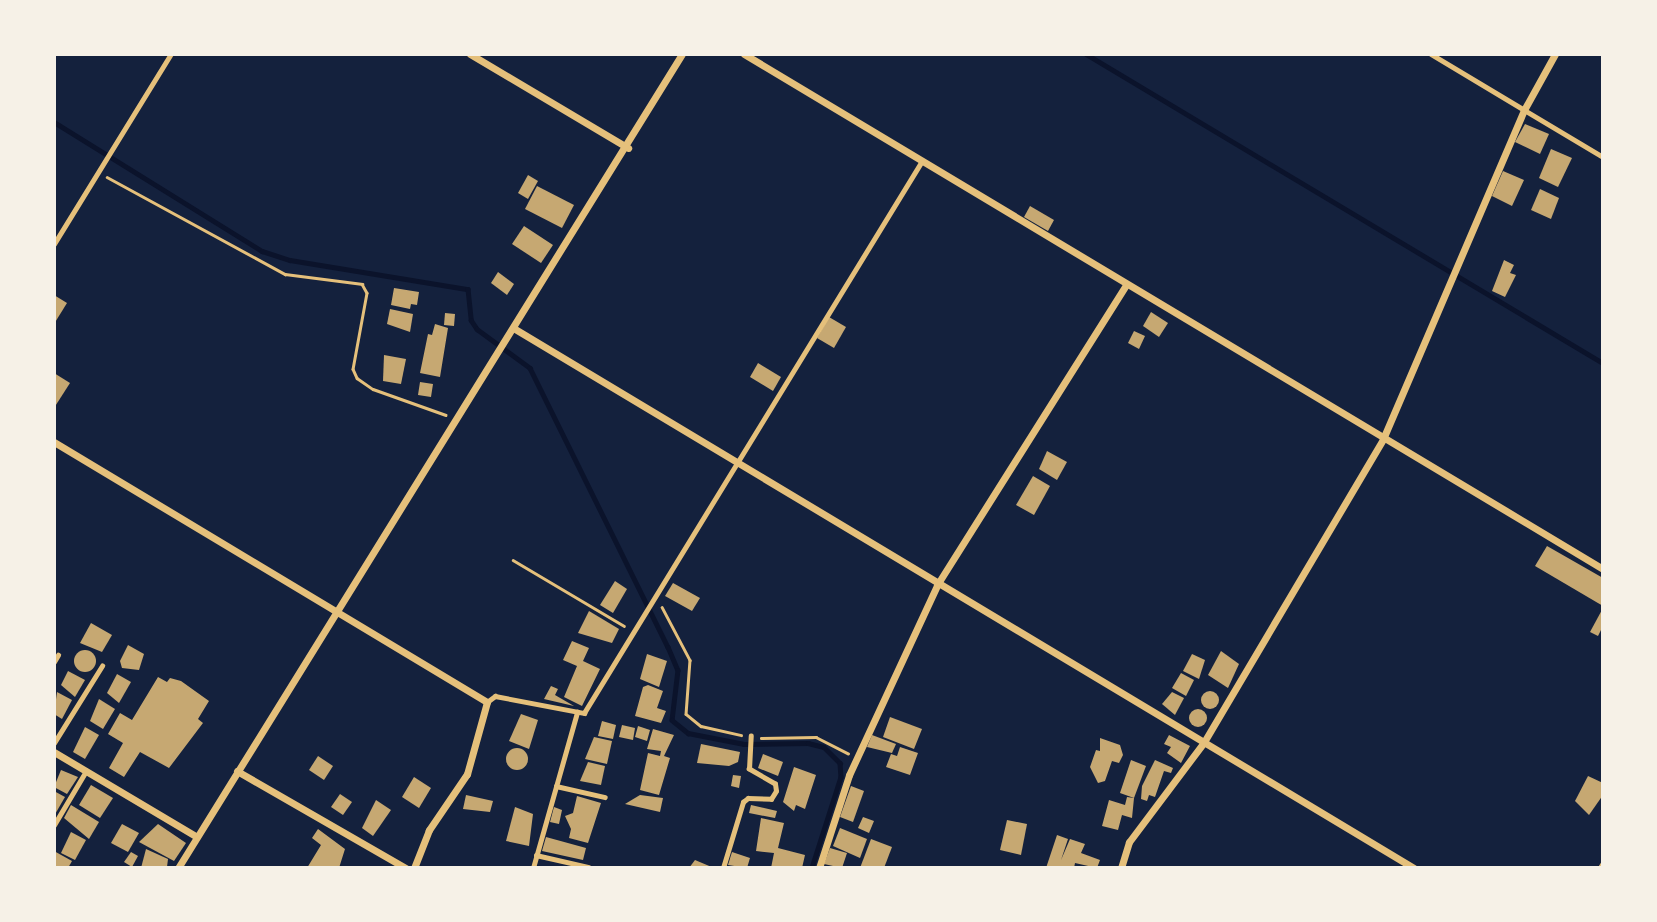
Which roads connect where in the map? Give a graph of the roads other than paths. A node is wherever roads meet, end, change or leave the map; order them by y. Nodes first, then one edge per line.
1 (171, 54) edge
2 (470, 54) edge
3 (682, 54) edge
4 (744, 54) edge
5 (1431, 54) edge
6 (1555, 54) edge
7 (1524, 110) junction
8 (628, 148) junction
9 (1603, 157) edge
10 (922, 161) junction
11 (54, 244) edge
12 (1125, 286) junction
13 (515, 329) junction
14 (1383, 439) junction
15 (54, 442) edge
16 (737, 462) junction
17 (1603, 569) edge
18 (937, 585) junction
19 (335, 612) junction
20 (58, 655) dead end
21 (54, 662) edge
22 (102, 666) dead end
23 (487, 702) junction
24 (578, 712) junction
25 (751, 736) road end
26 (1204, 742) junction
27 (54, 743) edge
28 (54, 752) edge
29 (86, 771) junction
30 (237, 771) junction
31 (556, 786) junction
32 (605, 797) dead end
33 (54, 825) edge
34 (197, 837) junction
35 (536, 855) junction
36 (1603, 863) edge
37 (589, 867) edge
38 (178, 868) edge
39 (407, 868) edge
40 (414, 868) edge
41 (533, 868) edge
42 (723, 868) edge
43 (819, 868) edge
44 (1121, 868) edge
45 (1414, 868) edge
46 (1600, 868) edge

1 - 11 lane
2 - 8 street
3 - 8 street
4 - 10 street
5 - 7 lane
6 - 7 street
7 - 9 lane
7 - 14 street
8 - 13 street
10 - 12 street
10 - 16 lane
12 - 14 street
12 - 18 street
13 - 16 street
13 - 19 street
14 - 17 street
14 - 26 street
15 - 19 street
16 - 18 street
16 - 24 lane
18 - 26 street
18 - 43 street
19 - 23 street
19 - 30 street
20 - 21 lane
22 - 27 lane
23 - 24 lane
23 - 40 street
24 - 31 lane
25 - 42 lane
26 - 44 street
26 - 45 street
28 - 29 street
29 - 33 lane
29 - 34 street
30 - 34 street
30 - 39 street
31 - 32 lane
31 - 35 lane
34 - 38 street
35 - 37 lane
35 - 41 lane
36 - 46 lane

